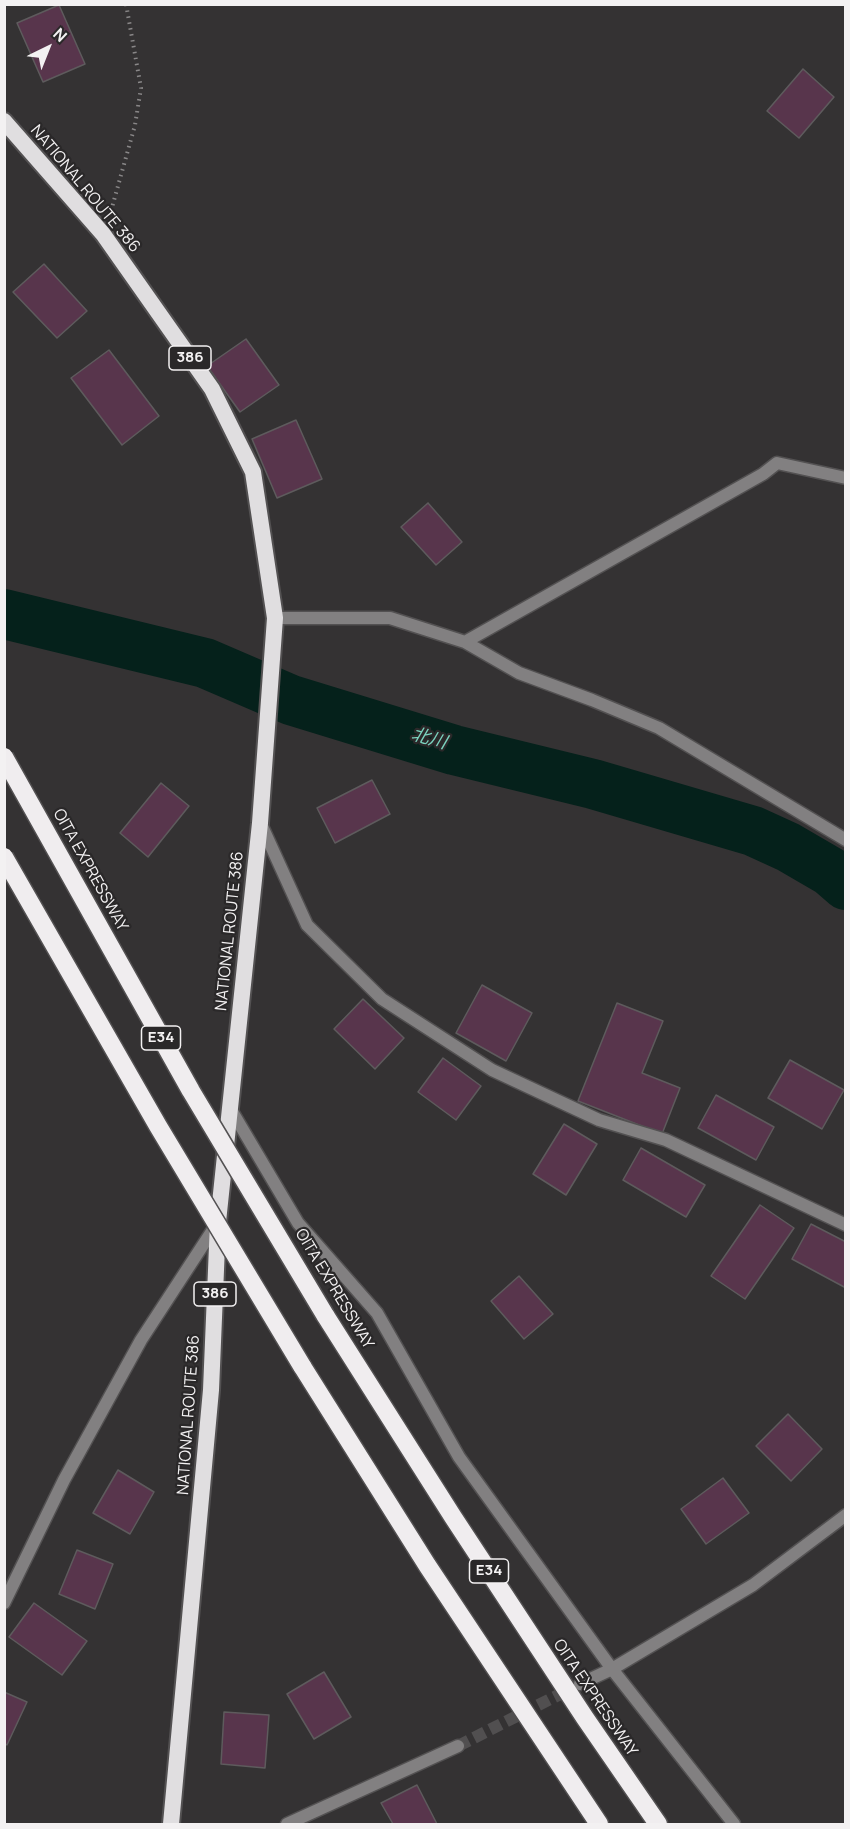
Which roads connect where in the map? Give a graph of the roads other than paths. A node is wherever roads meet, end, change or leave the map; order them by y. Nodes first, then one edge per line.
1 (4, 121) edge
2 (846, 478) edge
3 (275, 618) junction
4 (465, 642) junction
5 (4, 757) edge
6 (260, 823) junction
7 (846, 840) edge
8 (4, 857) edge
9 (229, 1108) junction
10 (218, 1222) junction
11 (846, 1225) edge
12 (846, 1515) edge
13 (4, 1603) edge
14 (612, 1669) junction
15 (580, 1684) tunnel mouth
16 (459, 1746) tunnel mouth
17 (171, 1824) edge
18 (287, 1824) edge
19 (599, 1824) edge
20 (658, 1824) edge
21 (734, 1824) edge

1 - 3 highway, NATIONAL ROUTE 386 / 386
2 - 4 street
3 - 4 street
3 - 6 highway, NATIONAL ROUTE 386 / 386
4 - 7 street
5 - 20 highway, OITA EXPRESSWAY / E34, bridge
6 - 9 highway, NATIONAL ROUTE 386 / 386
6 - 11 street
8 - 19 highway, E34, bridge
9 - 10 highway, NATIONAL ROUTE 386 / 386
9 - 14 street
10 - 13 street
10 - 17 highway, NATIONAL ROUTE 386 / 386
12 - 14 street
14 - 15 street
14 - 21 street
16 - 18 street

